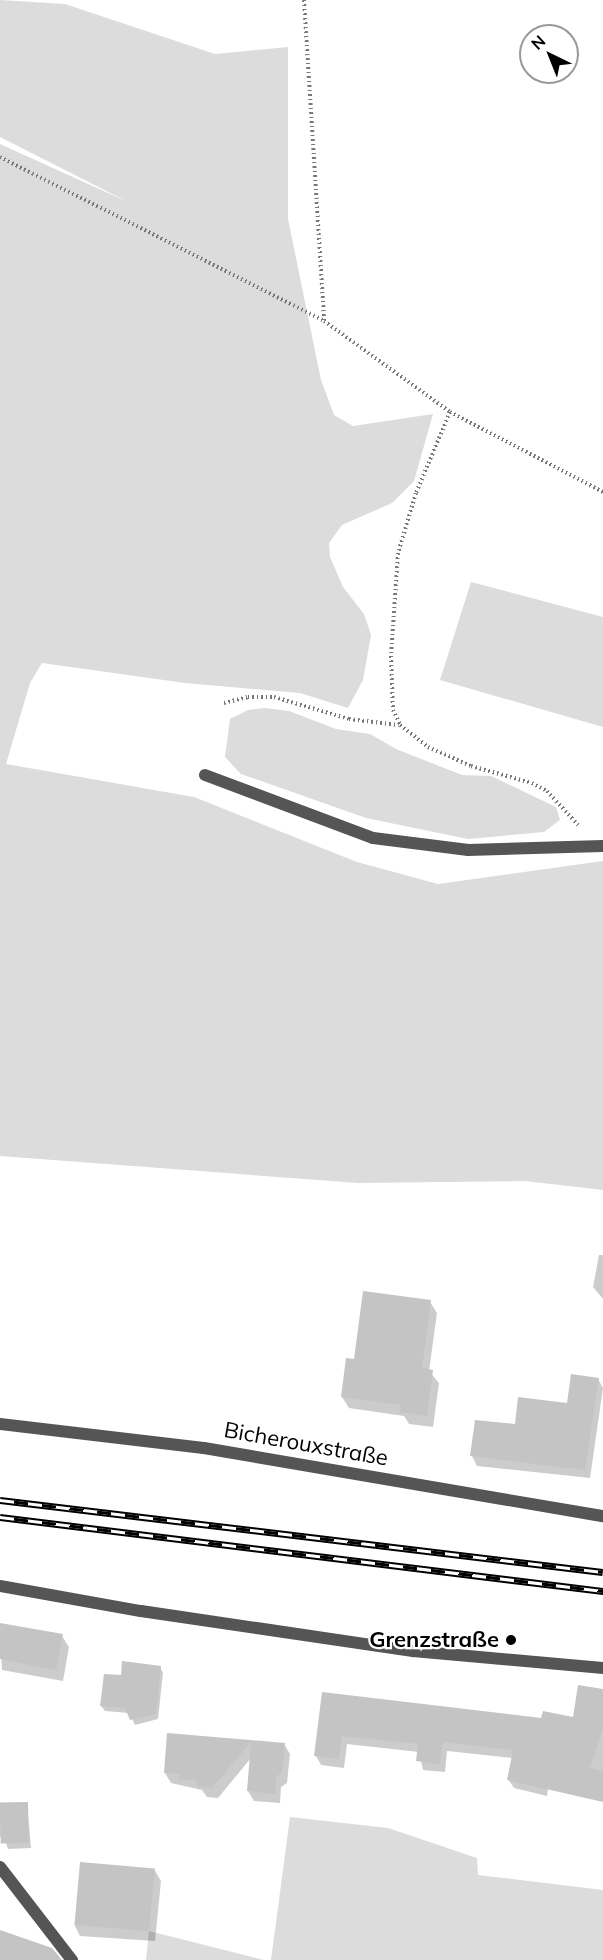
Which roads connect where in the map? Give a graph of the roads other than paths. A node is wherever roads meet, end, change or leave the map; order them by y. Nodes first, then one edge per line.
1 (205, 775) dead end
2 (600, 846) edge
3 (0, 1424) edge
4 (603, 1516) edge
5 (0, 1586) edge
6 (603, 1668) edge
7 (0, 1867) edge
8 (72, 1960) edge

1 - 2 street
3 - 4 street, Bicherouxstraße
5 - 6 street
7 - 8 street

